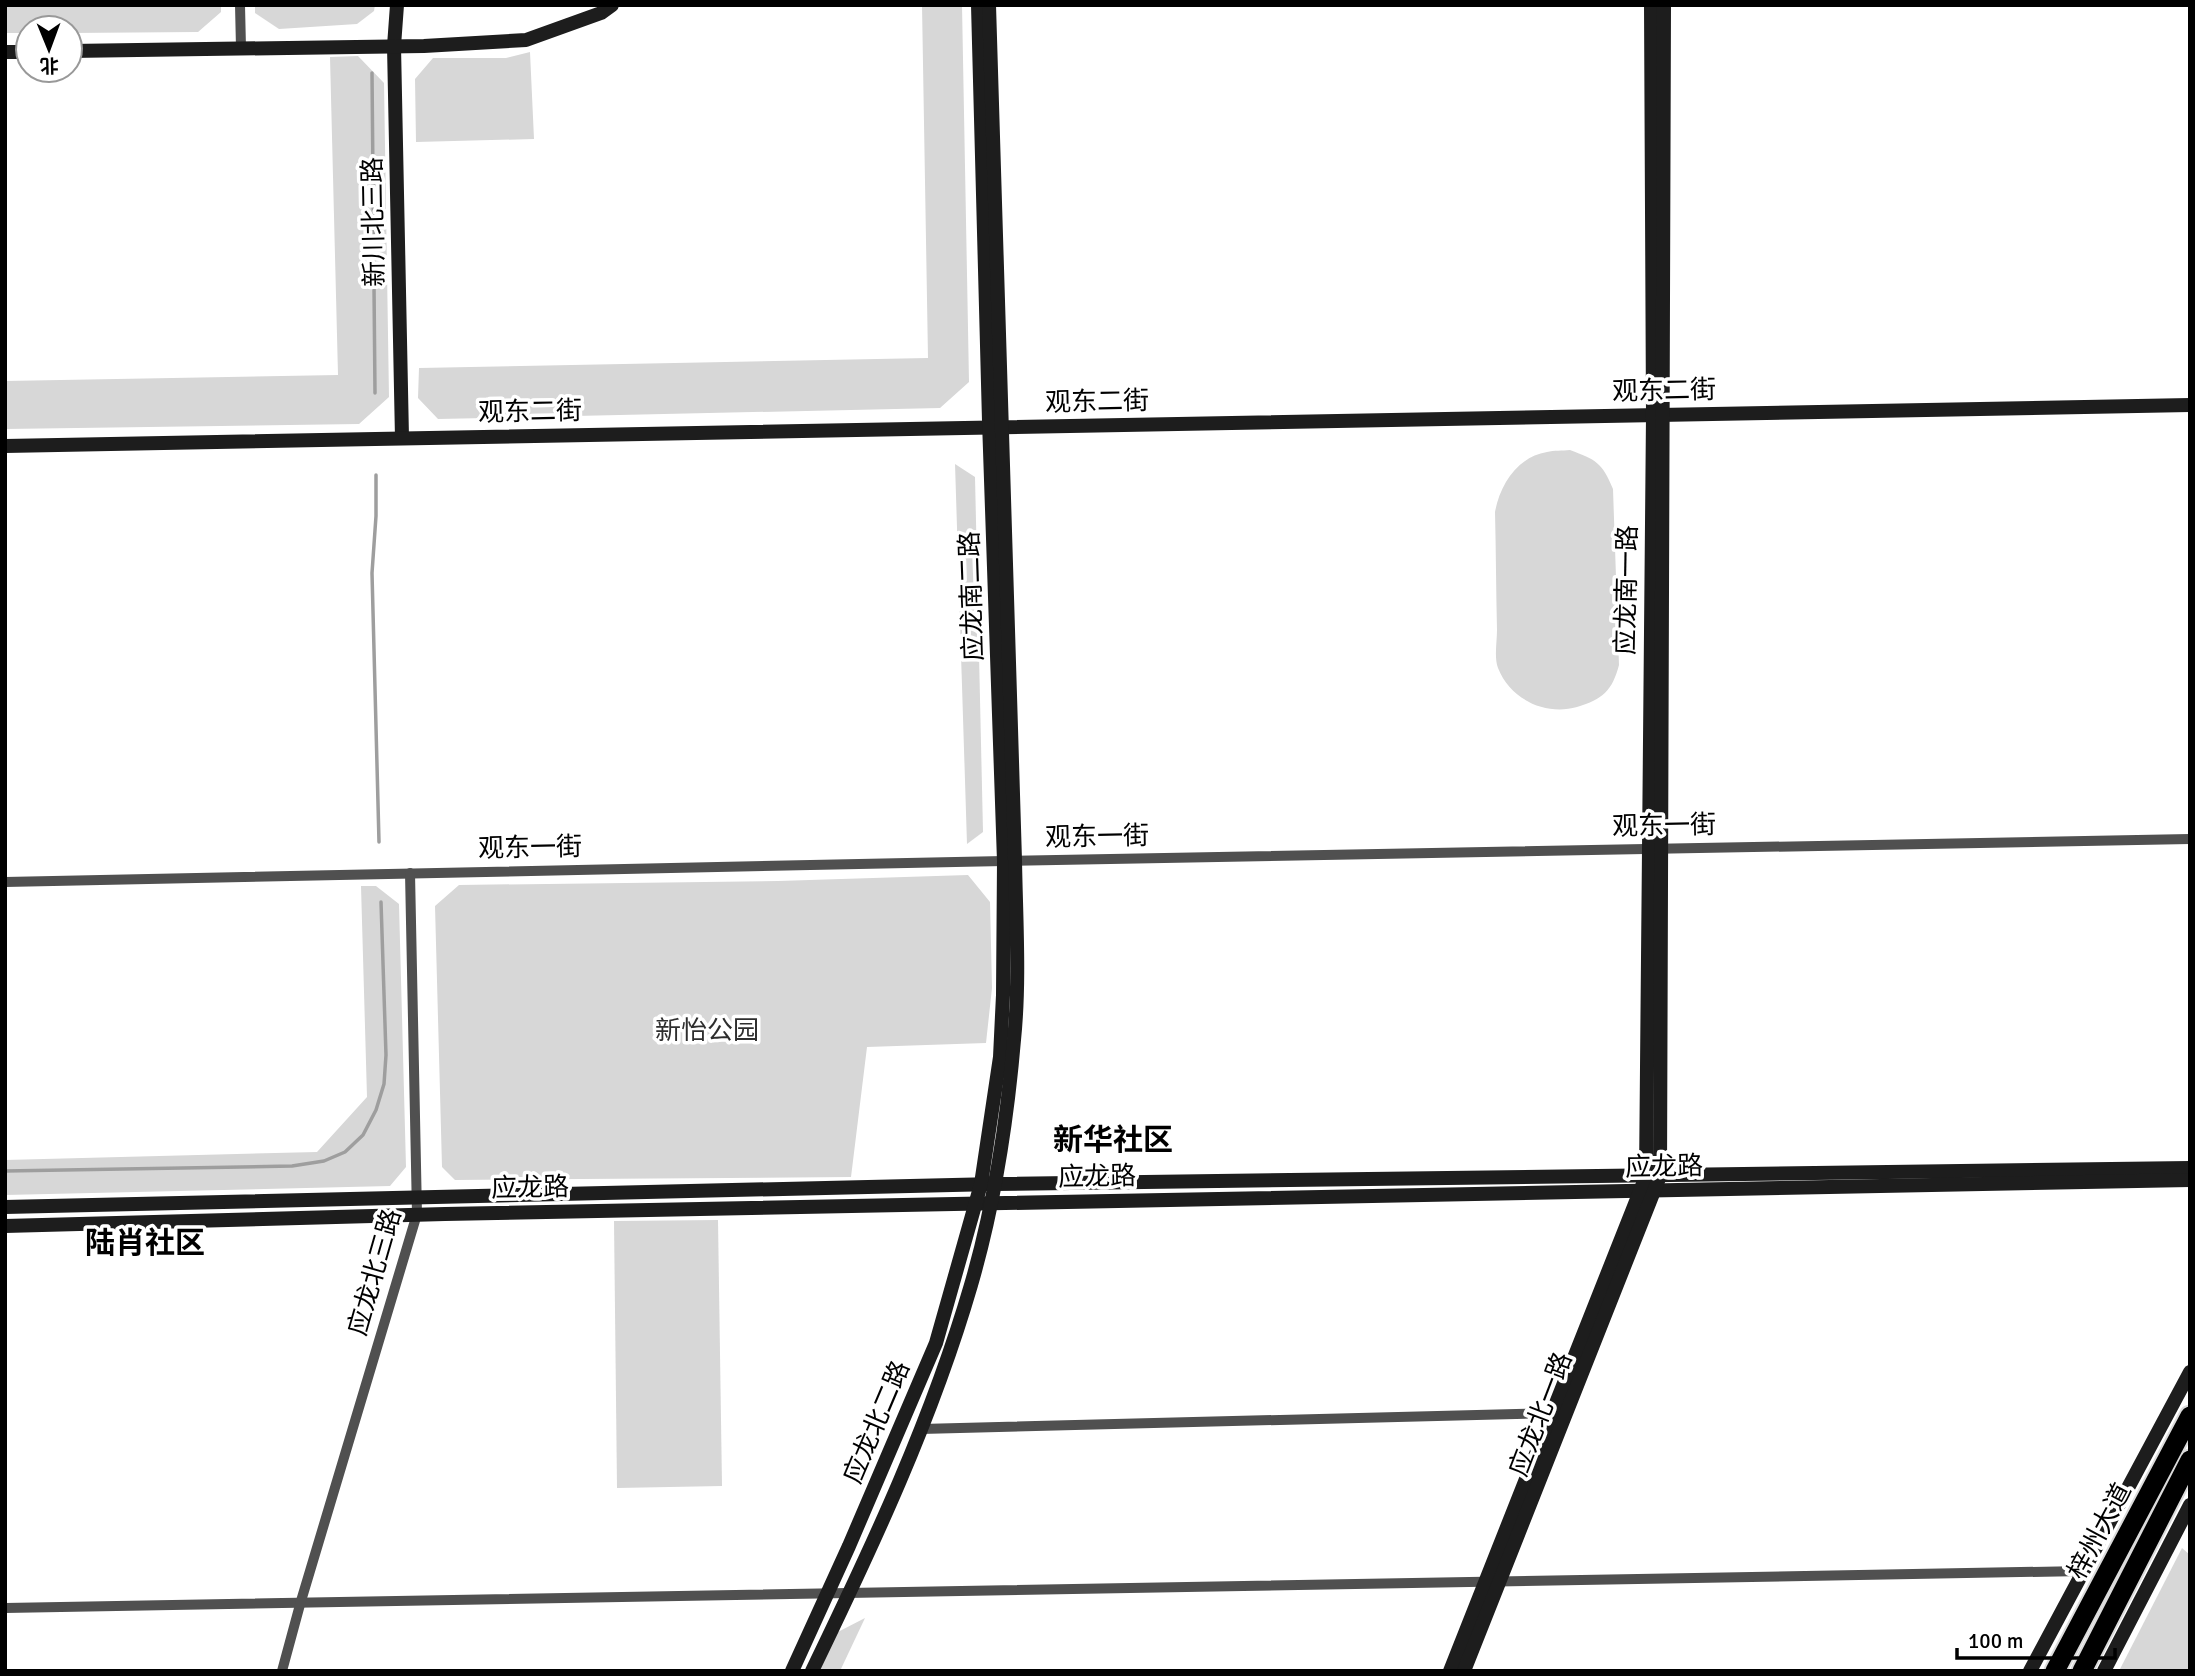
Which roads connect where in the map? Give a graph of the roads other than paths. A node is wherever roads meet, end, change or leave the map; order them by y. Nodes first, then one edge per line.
1 (240, 5) edge
2 (397, 5) edge
3 (612, 5) edge
4 (978, 5) edge
5 (989, 5) edge
6 (1651, 5) edge
7 (1664, 5) edge
8 (394, 46) junction
9 (241, 48) junction
10 (84, 51) edge
11 (2190, 405) edge
12 (1658, 415) junction
13 (996, 427) junction
14 (402, 438) junction
15 (5, 446) edge
16 (2190, 839) edge
17 (1655, 848) junction
18 (1010, 861) junction
19 (410, 873) junction
20 (5, 883) edge
21 (2190, 1168) edge
22 (1653, 1176) junction
23 (2190, 1180) edge
24 (988, 1184) junction
25 (1648, 1191) junction
26 (418, 1197) junction
27 (983, 1203) junction
28 (5, 1207) edge
29 (417, 1214) junction
30 (5, 1226) edge
31 (2190, 1371) edge
32 (1553, 1413) junction
33 (2190, 1416) edge
34 (921, 1429) junction
35 (2190, 1460) edge
36 (2190, 1504) edge
37 (2083, 1571) junction
38 (1493, 1581) junction
39 (849, 1593) junction
40 (827, 1594) junction
41 (300, 1601) junction
42 (5, 1608) edge
43 (282, 1671) edge
44 (792, 1671) edge
45 (813, 1671) edge
46 (1450, 1671) edge
47 (1464, 1671) edge
48 (2030, 1671) edge
49 (2055, 1671) edge
50 (2085, 1671) edge
51 (2104, 1671) edge

1 - 9 street
2 - 8 street, 新川北三路
3 - 8 street
4 - 13 street, 应龙南二路
5 - 13 street, 应龙南二路
6 - 12 street, 应龙南一路
7 - 12 street, 应龙南一路
8 - 9 street
8 - 14 street, 新川北三路
9 - 10 street
11 - 12 street, 观东二街
12 - 13 street, 观东二街
12 - 17 street, 应龙南一路
13 - 14 street, 观东二街
13 - 18 street, 应龙南二路
14 - 15 street, 观东二街
16 - 17 street, 观东一街
17 - 18 street, 观东一街
17 - 22 street, 应龙南一路
18 - 19 street, 观东一街
18 - 24 street, 应龙南二路
19 - 20 street, 观东一街
19 - 26 street, 应龙北三路
21 - 22 street, 应龙路
22 - 24 street, 应龙路
22 - 25 street, 应龙北一路
23 - 25 street, 应龙路
24 - 26 street, 应龙路
24 - 27 street, 应龙北二路
25 - 27 street, 应龙路
25 - 32 street, 应龙北一路
25 - 38 street, 应龙北一路
26 - 28 street, 应龙路
26 - 29 street, 应龙北三路
27 - 29 street, 应龙路
27 - 34 street, 应龙北二路
27 - 40 street, 应龙北二路
29 - 30 street, 应龙路
29 - 41 street, 应龙北三路
31 - 37 street
32 - 34 street
32 - 38 street, 应龙北一路
33 - 49 highway, 梓州大道
34 - 39 street, 应龙北二路
35 - 50 highway, 梓州大道
36 - 51 street
37 - 38 street
37 - 48 street
38 - 39 street
38 - 46 street, 应龙北一路
38 - 47 street, 应龙北一路
39 - 40 street
39 - 45 street, 应龙北二路
40 - 41 street
40 - 44 street, 应龙北二路
41 - 42 street
41 - 43 street, 应龙北三路

